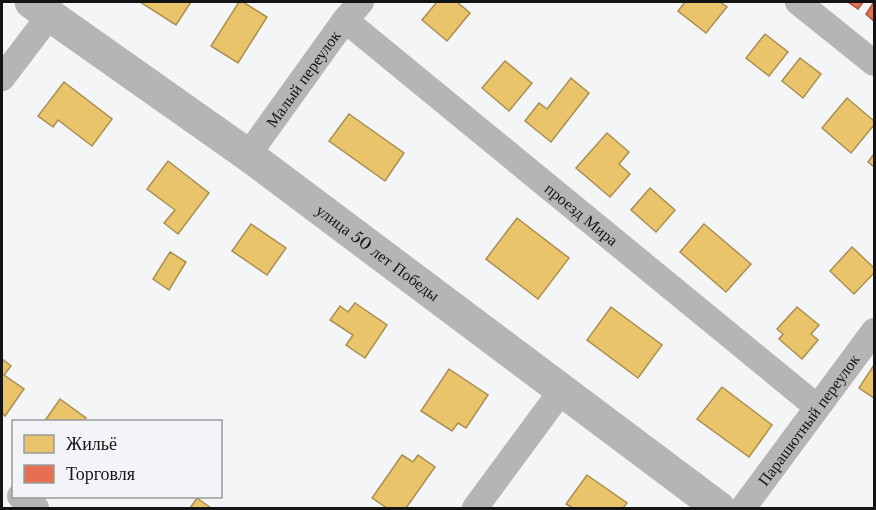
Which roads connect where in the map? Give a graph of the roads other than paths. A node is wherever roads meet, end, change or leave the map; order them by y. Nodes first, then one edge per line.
1 (798, 2) edge
2 (40, 8) edge
3 (353, 11) edge
4 (874, 63) edge
5 (2, 78) edge
6 (248, 155) junction
7 (874, 331) edge
8 (562, 390) junction
9 (817, 407) junction
10 (23, 498) edge
11 (36, 508) edge
12 (476, 508) edge
13 (719, 508) edge
14 (743, 508) edge

1 - 4 street
2 - 5 street
2 - 6 street, улица 50 лет Победы
3 - 6 street, Малый переулок
3 - 9 street, проезд Мира
6 - 8 street, улица 50 лет Победы
7 - 9 street, Парашютный переулок
8 - 12 street
8 - 13 street, улица 50 лет Победы
9 - 14 street, Парашютный переулок
10 - 11 street

